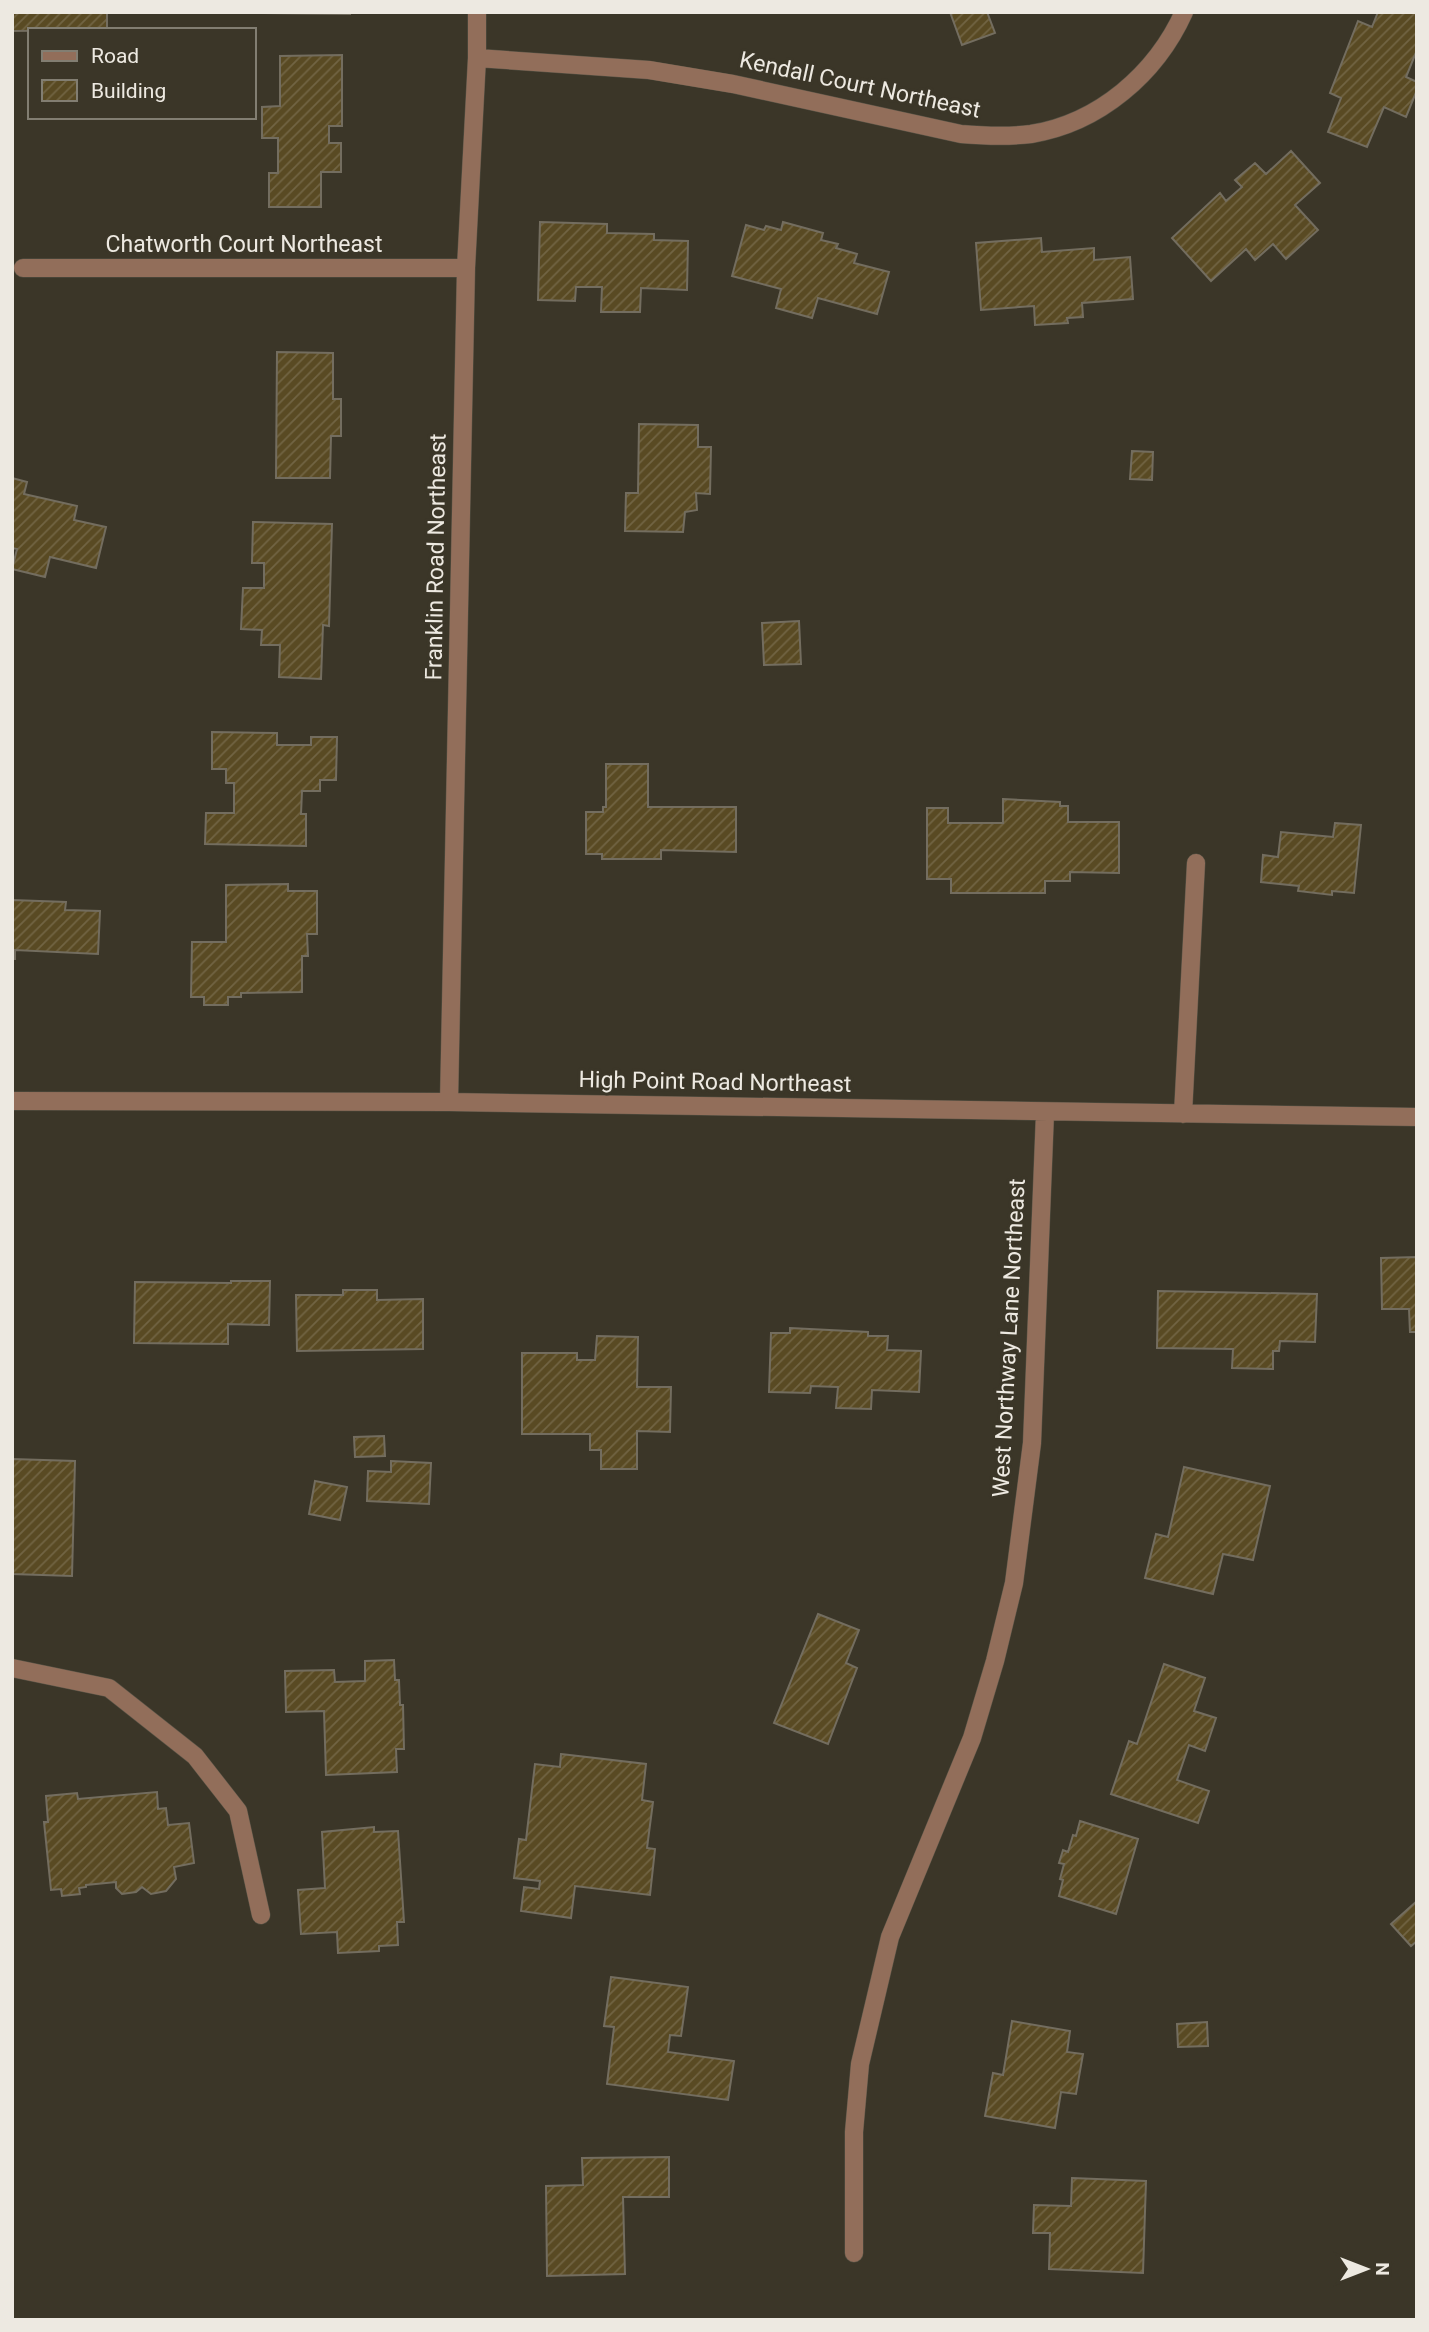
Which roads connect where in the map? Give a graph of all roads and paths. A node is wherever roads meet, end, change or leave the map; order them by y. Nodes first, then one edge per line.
1 (477, 12) edge
2 (1184, 12) edge
3 (477, 58) junction
4 (23, 268) dead end
5 (466, 268) junction
6 (1196, 863) dead end
7 (12, 1101) edge
8 (449, 1102) junction
9 (1045, 1113) junction
10 (1183, 1114) junction
11 (1417, 1117) edge
12 (12, 1668) edge
13 (261, 1915) dead end
14 (854, 2253) dead end

1 - 3 street, Franklin Road Northeast
2 - 3 street, Kendall Court Northeast
3 - 5 street, Franklin Road Northeast
4 - 5 street, Chatworth Court Northeast
5 - 8 street, Franklin Road Northeast
6 - 10 street
7 - 8 street, High Point Road Northeast
8 - 9 street, High Point Road Northeast
9 - 10 street, High Point Road Northeast
9 - 14 street, West Northway Lane Northeast
10 - 11 street, High Point Road Northeast
12 - 13 street

